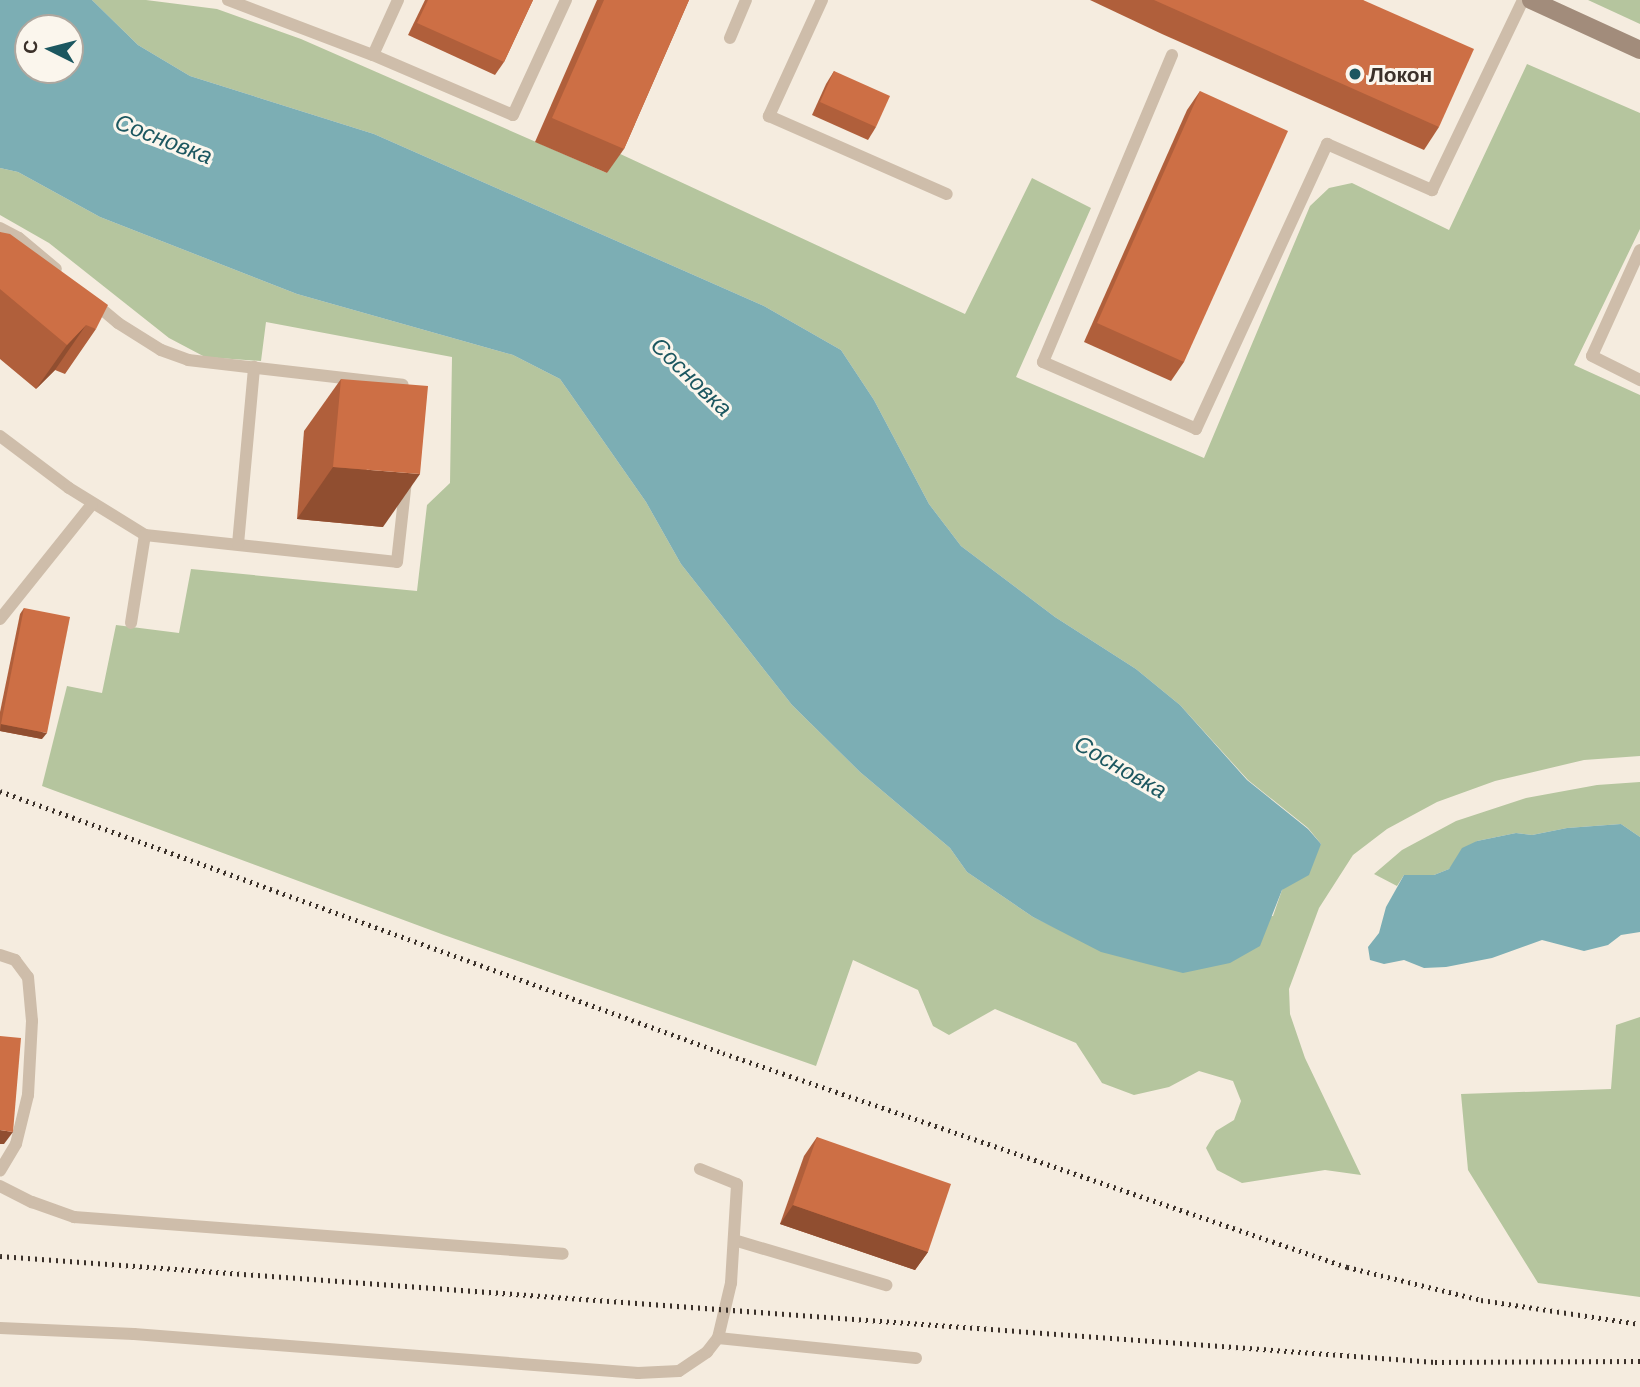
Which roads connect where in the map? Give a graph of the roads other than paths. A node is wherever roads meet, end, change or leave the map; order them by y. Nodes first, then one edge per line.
1 (228, 0) edge
2 (398, 0) edge
3 (565, 0) edge
4 (746, 0) edge
5 (822, 0) edge
6 (1523, 0) edge
7 (1531, 0) edge
8 (262, 5) edge
9 (730, 38) dead end
10 (1640, 50) edge
11 (373, 55) junction
12 (1172, 55) dead end
13 (947, 194) dead end
14 (0, 228) edge
15 (1640, 250) edge
16 (64, 276) edge
17 (82, 292) edge
18 (254, 368) junction
19 (1640, 380) edge
20 (416, 386) edge
21 (0, 436) edge
22 (407, 467) edge
23 (92, 503) junction
24 (145, 535) junction
25 (238, 544) junction
26 (0, 619) edge
27 (131, 623) dead end
28 (0, 954) edge
29 (700, 1169) dead end
30 (0, 1171) edge
31 (0, 1186) edge
32 (734, 1240) junction
33 (563, 1254) dead end
34 (886, 1285) dead end
35 (0, 1328) edge
36 (718, 1338) junction
37 (916, 1358) dead end

1 - 8 lane
2 - 11 lane
3 - 11 lane
4 - 9 lane
5 - 13 lane
6 - 12 lane
7 - 10 street
8 - 11 lane
14 - 16 lane
15 - 19 lane
17 - 18 lane
18 - 20 lane
18 - 25 lane
21 - 23 lane
22 - 25 lane
23 - 24 lane
23 - 26 lane
24 - 25 lane
24 - 27 lane
28 - 30 lane
29 - 32 lane
31 - 33 lane
32 - 34 lane
32 - 36 lane
35 - 36 lane
36 - 37 lane

